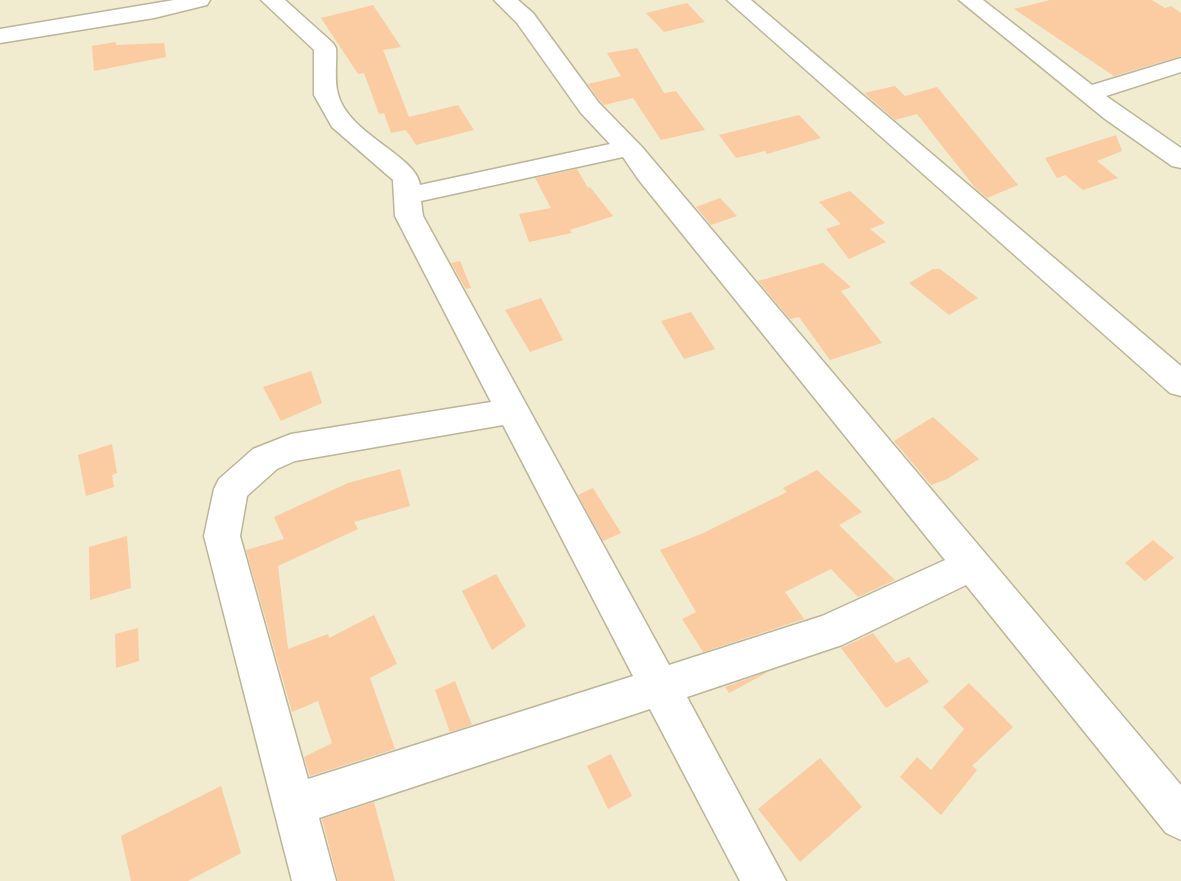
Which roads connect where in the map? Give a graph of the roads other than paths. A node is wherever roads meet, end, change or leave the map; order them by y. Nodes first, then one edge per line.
1 (199, 0) edge
2 (272, 0) edge
3 (505, 0) edge
4 (738, 0) edge
5 (970, 0) edge
6 (0, 36) edge
7 (1181, 65) edge
8 (1089, 94) junction
9 (628, 148) junction
10 (1181, 160) edge
11 (407, 196) junction
12 (1181, 384) edge
13 (513, 411) junction
14 (972, 565) junction
15 (660, 687) junction
16 (294, 805) junction
17 (1181, 818) edge
18 (314, 881) edge
19 (764, 881) edge

1 - 6 street
2 - 11 street
3 - 9 street
4 - 12 street
5 - 8 street
7 - 8 street
8 - 10 street
9 - 11 street
9 - 14 street
11 - 13 street
13 - 15 street
13 - 16 street
14 - 15 street
14 - 17 street
15 - 16 street
15 - 19 street
16 - 18 street

